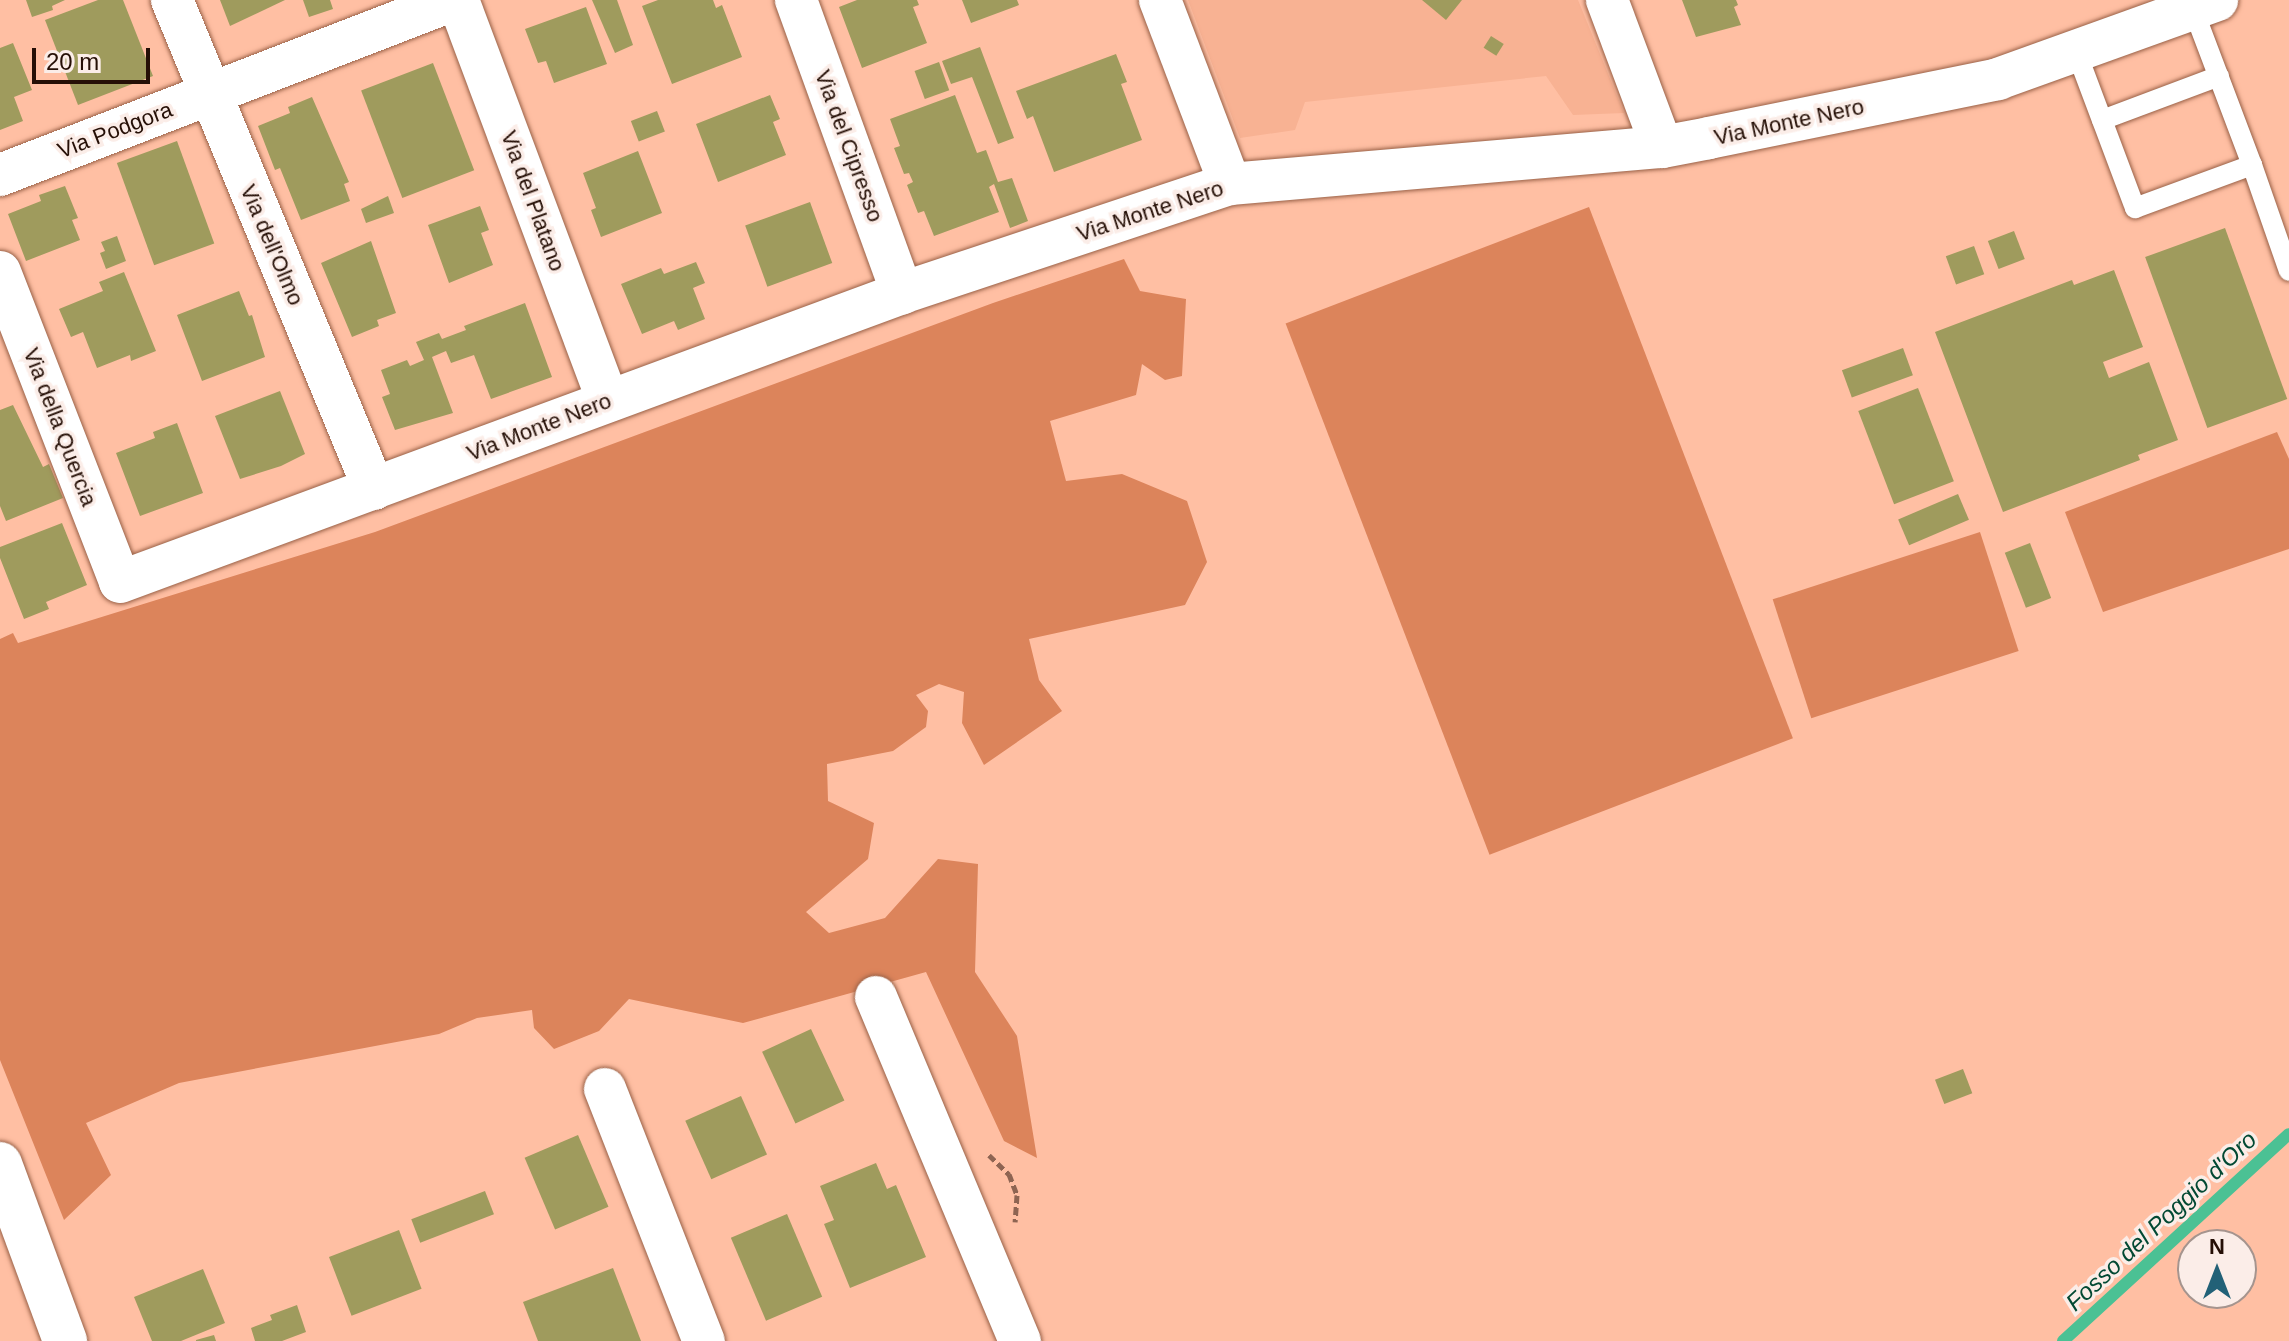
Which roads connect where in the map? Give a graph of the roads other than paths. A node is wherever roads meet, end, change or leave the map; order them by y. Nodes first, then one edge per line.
1 (172, 0) edge
2 (456, 0) edge
3 (796, 0) edge
4 (1160, 0) edge
5 (1607, 0) edge
6 (2205, 4) edge
7 (2076, 51) junction
8 (2219, 76) junction
9 (209, 94) junction
10 (2102, 120) junction
11 (1662, 147) junction
12 (2252, 165) junction
13 (0, 175) edge
14 (1230, 184) junction
15 (2289, 271) edge
16 (0, 272) edge
17 (902, 293) junction
18 (608, 401) junction
19 (374, 489) junction
20 (120, 582) joint
21 (876, 997) dead end
22 (605, 1089) dead end
23 (0, 1164) edge
24 (65, 1341) edge
25 (704, 1341) edge
26 (1020, 1341) edge

1 - 9 street, Via dell'Olmo
2 - 9 street, Via Podgora
2 - 18 street, Via del Platano
3 - 17 street, Via del Cipresso
4 - 14 street
5 - 11 street
6 - 7 street, Via Monte Nero
6 - 8 lane
7 - 10 lane
7 - 11 street, Via Monte Nero
8 - 10 lane
8 - 12 lane
9 - 13 street, Via Podgora
9 - 19 street, Via dell'Olmo
10 - 12 lane
11 - 14 street, Via Monte Nero
12 - 15 lane
14 - 17 street, Via Monte Nero
16 - 20 street, Via della Quercia
17 - 18 street, Via Monte Nero
18 - 19 street, Via Monte Nero
19 - 20 street, Via Monte Nero
21 - 26 street
22 - 25 street
23 - 24 street

